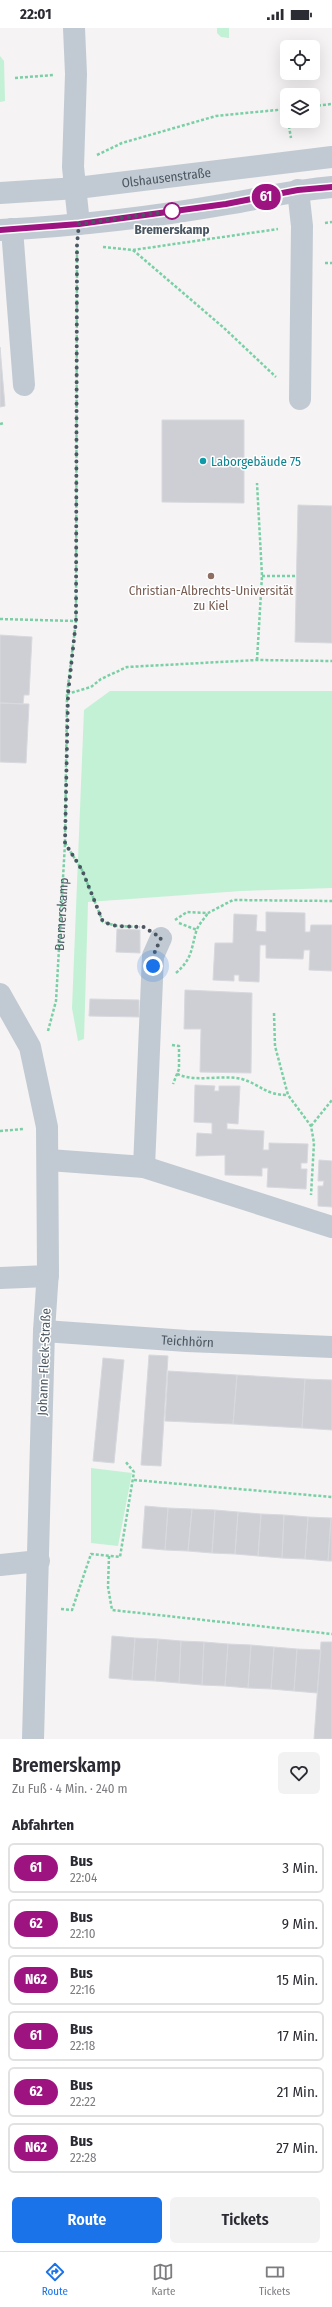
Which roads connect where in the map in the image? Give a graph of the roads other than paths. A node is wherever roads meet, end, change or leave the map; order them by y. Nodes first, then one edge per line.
1 (74, 28) edge
2 (332, 157) edge
3 (332, 187) edge
4 (77, 188) junction
5 (298, 190) junction
6 (0, 193) edge
7 (79, 224) junction
8 (6, 229) edge
9 (24, 385) dead end
10 (300, 399) road end
11 (161, 938) road end
12 (0, 994) edge
13 (49, 1160) junction
14 (144, 1168) junction
15 (332, 1227) edge
16 (48, 1276) junction
17 (0, 1278) edge
18 (44, 1331) junction
19 (332, 1347) edge
20 (39, 1561) junction
21 (0, 1565) edge
22 (33, 1739) edge

1 - 4 street
2 - 4 street, Olshausenstraße
3 - 5 street
4 - 6 street, Olshausenstraße
4 - 7 street
5 - 7 street
5 - 10 street
7 - 8 street
8 - 9 street
11 - 14 street
12 - 13 street, Johann-Fleck-Straße
13 - 14 street
13 - 16 street, Johann-Fleck-Straße
14 - 15 street
16 - 17 street
16 - 18 street, Johann-Fleck-Straße
18 - 19 street, Teichhörn
18 - 20 street, Johann-Fleck-Straße
20 - 21 street
20 - 22 street, Johann-Fleck-Straße

